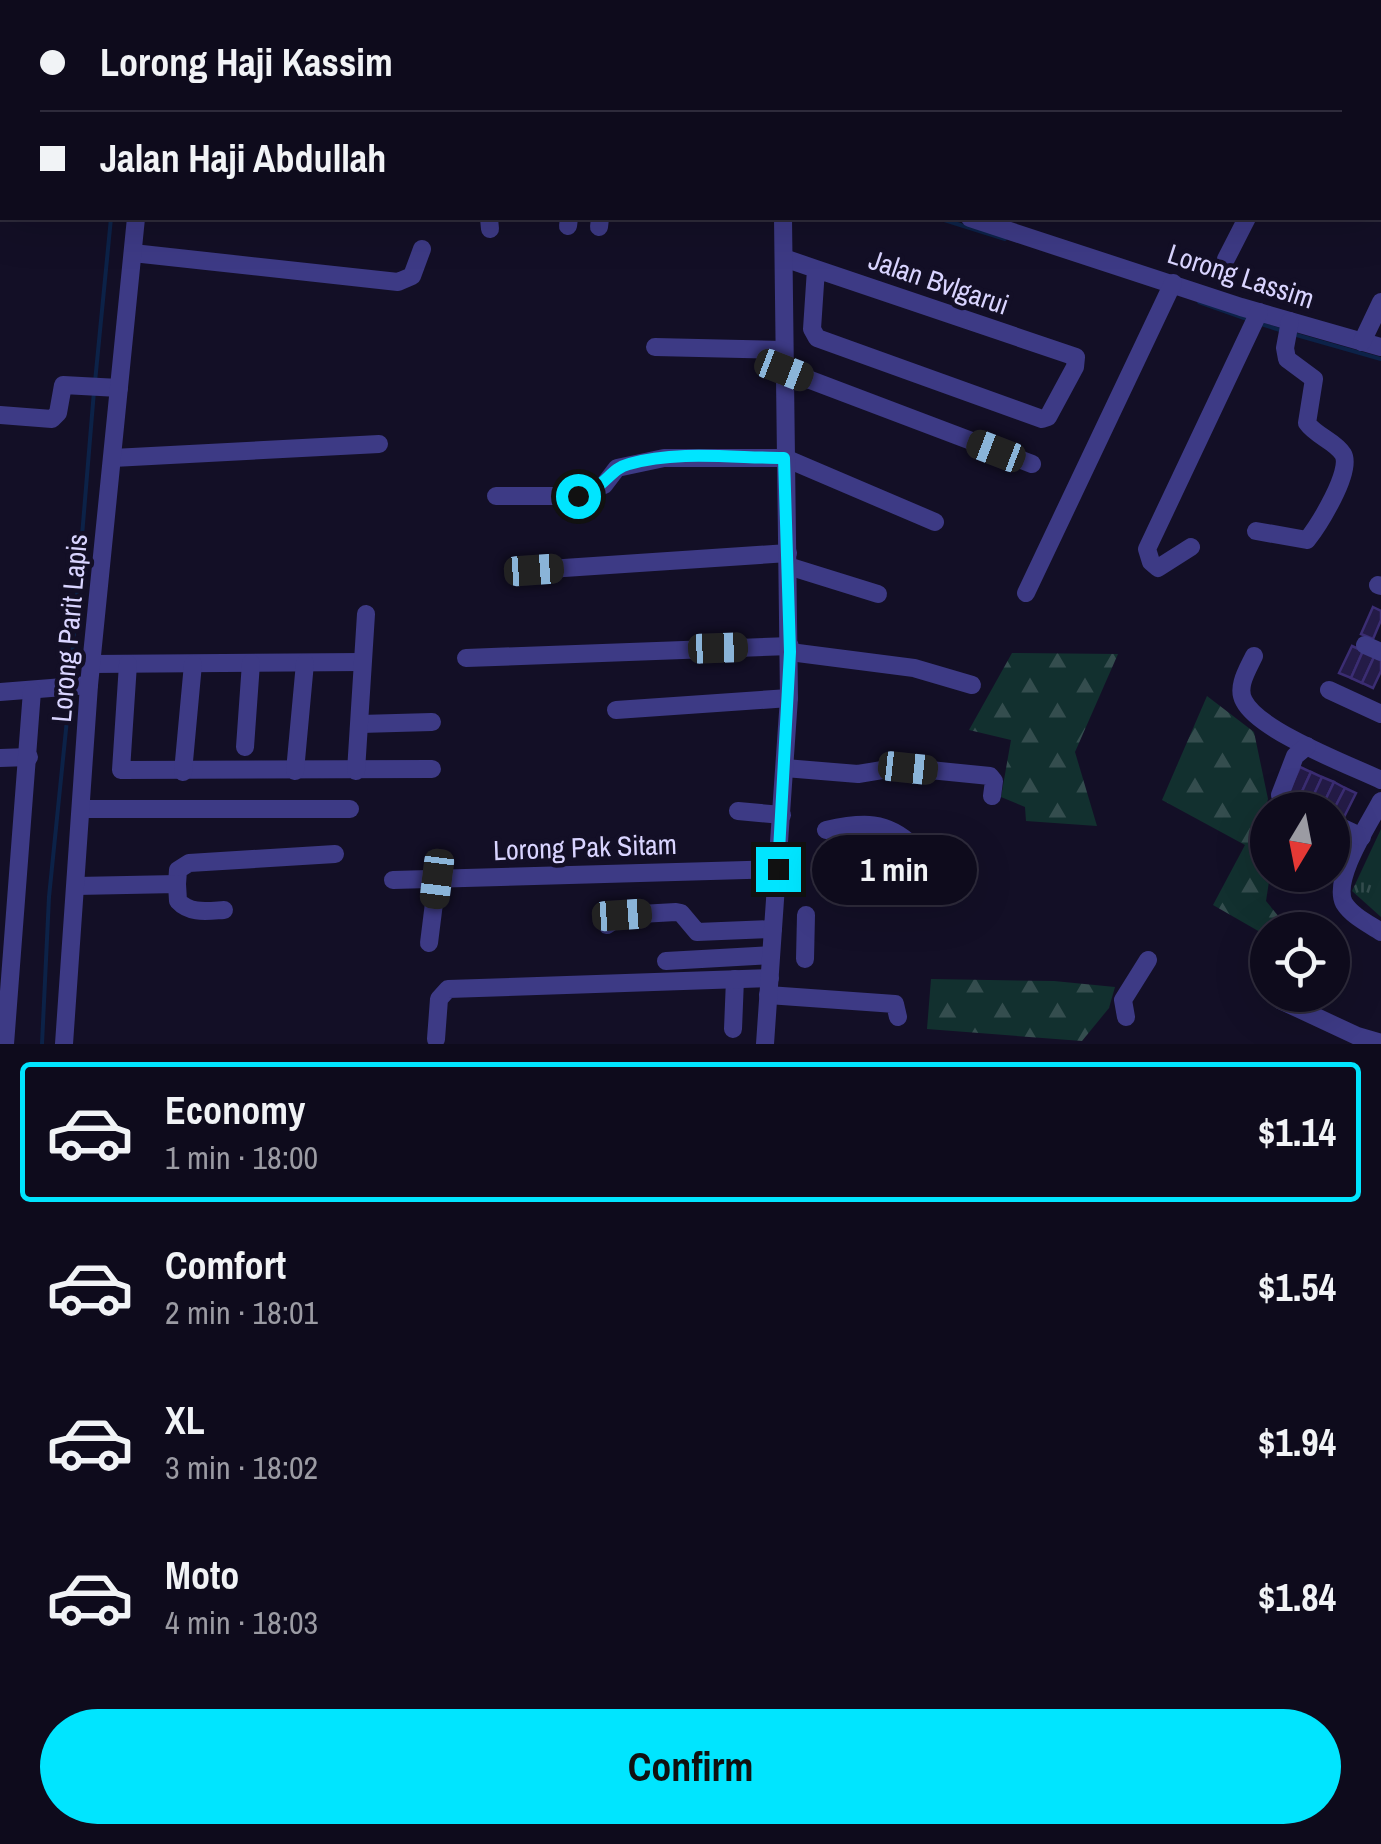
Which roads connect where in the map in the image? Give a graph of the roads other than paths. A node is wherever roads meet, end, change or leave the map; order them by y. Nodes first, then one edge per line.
1 (136, 220) edge
2 (784, 220) edge
3 (976, 220) edge
4 (1245, 220) edge
5 (422, 249) dead end
6 (134, 253) junction
7 (784, 258) junction
8 (1226, 258) dead end
9 (816, 269) junction
10 (1173, 283) junction
11 (1381, 302) edge
12 (1259, 312) junction
13 (1290, 321) junction
14 (1362, 342) junction
15 (655, 347) dead end
16 (1381, 347) edge
17 (784, 350) junction
18 (784, 370) junction
19 (119, 388) junction
20 (0, 415) edge
21 (379, 444) dead end
22 (113, 458) junction
23 (784, 458) junction
24 (1032, 464) dead end
25 (496, 496) dead end
26 (935, 522) dead end
27 (1256, 531) dead end
28 (1191, 547) dead end
29 (788, 560) junction
30 (534, 570) dead end
31 (1026, 593) dead end
32 (878, 594) dead end
33 (366, 614) dead end
34 (790, 649) junction
35 (1254, 656) dead end
36 (466, 658) dead end
37 (362, 662) junction
38 (251, 663) junction
39 (305, 663) junction
40 (91, 664) junction
41 (128, 664) junction
42 (193, 664) junction
43 (83, 685) junction
44 (972, 685) dead end
45 (41, 690) junction
46 (1328, 690) dead end
47 (0, 692) edge
48 (789, 698) junction
49 (616, 710) dead end
50 (1381, 714) edge
51 (432, 722) dead end
52 (360, 724) junction
53 (1307, 746) junction
54 (246, 747) dead end
55 (28, 757) junction
56 (0, 758) edge
57 (785, 768) junction
58 (432, 769) dead end
59 (295, 771) junction
60 (356, 771) junction
61 (183, 772) junction
62 (1381, 780) edge
63 (1281, 792) edge
64 (992, 796) dead end
65 (1381, 802) edge
66 (81, 808) junction
67 (350, 809) dead end
68 (738, 811) dead end
69 (782, 815) junction
70 (826, 830) dead end
71 (1350, 832) edge
72 (1362, 838) junction
73 (914, 848) dead end
74 (335, 854) dead end
75 (9, 856) edge
76 (778, 869) junction
77 (437, 879) junction
78 (394, 880) dead end
79 (178, 884) junction
80 (76, 886) junction
81 (224, 910) dead end
82 (806, 915) dead end
83 (607, 924) dead end
84 (773, 929) junction
85 (1381, 932) edge
86 (430, 943) dead end
87 (771, 955) junction
88 (805, 958) dead end
89 (1148, 960) dead end
90 (666, 961) dead end
91 (735, 980) junction
92 (769, 986) junction
93 (4, 991) edge
94 (1306, 1012) edge
95 (898, 1017) dead end
96 (1126, 1017) dead end
97 (733, 1029) dead end
98 (436, 1038) dead end
99 (3, 1042) edge
100 (1381, 1043) edge
101 (64, 1044) edge
102 (764, 1044) edge

1 - 6 street, Lorong Parit Lapis
2 - 7 street
3 - 10 street, Lorong Lassim
4 - 8 street
5 - 6 street
6 - 19 street, Lorong Parit Lapis
7 - 9 street, Jalan Bvlgarui
7 - 17 street
9 - 9 street, Jalan Bvlgarui
10 - 12 street, Lorong Lassim
10 - 31 street
11 - 14 street
12 - 13 street, Lorong Lassim
12 - 28 street
13 - 14 street, Lorong Lassim
13 - 27 street
14 - 16 street, Lorong Lassim
15 - 17 street
17 - 18 street
18 - 23 street
18 - 24 street
19 - 20 street
19 - 22 street, Lorong Parit Lapis
21 - 22 street
22 - 40 street, Lorong Parit Lapis
23 - 25 street
23 - 26 street
23 - 29 street
29 - 30 street
29 - 32 street
29 - 34 street
33 - 37 street
34 - 36 street
34 - 44 street
34 - 48 street
35 - 53 street
37 - 39 street
37 - 52 street
38 - 39 street
38 - 42 street
38 - 54 street
39 - 59 street
40 - 41 street
40 - 43 street, Lorong Parit Lapis
41 - 42 street
41 - 61 street
42 - 61 street
43 - 45 street
43 - 66 street, Lorong Parit Lapis
45 - 47 street
45 - 55 street
46 - 50 street
48 - 49 street
48 - 57 street
51 - 52 street
52 - 60 street
53 - 62 street
53 - 63 street
55 - 56 street
55 - 75 street
57 - 64 street
57 - 69 street
58 - 60 street
59 - 60 street
59 - 61 street
65 - 72 street
66 - 67 street
66 - 80 street, Lorong Parit Lapis
68 - 69 street
69 - 76 street
70 - 73 street
71 - 72 street
72 - 85 street
74 - 79 street
75 - 93 street
76 - 77 street, Lorong Pak Sitam
76 - 84 street
77 - 78 street, Lorong Pak Sitam
77 - 86 street
79 - 80 street
79 - 81 street
80 - 101 street, Lorong Parit Lapis
82 - 88 street
83 - 84 street
84 - 87 street
87 - 90 street
87 - 92 street
89 - 96 street
91 - 92 street
91 - 97 street
91 - 98 street
92 - 95 street
92 - 102 street
93 - 99 street
94 - 100 street

